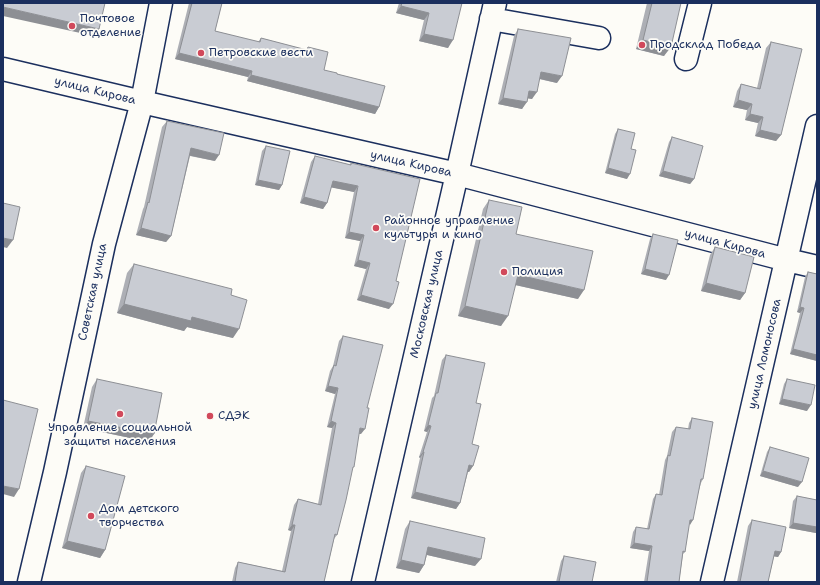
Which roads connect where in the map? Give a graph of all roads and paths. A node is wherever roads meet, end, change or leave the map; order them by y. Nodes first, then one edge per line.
1 (161, 3) edge
2 (700, 3) edge
3 (493, 11) edge
4 (599, 38) dead end
5 (686, 59) dead end
6 (3, 69) edge
7 (142, 102) junction
8 (817, 126) edge
9 (457, 174) junction
10 (787, 260) junction
11 (817, 267) edge
12 (29, 582) edge
13 (363, 582) edge
14 (712, 582) edge

1 - 7 street, Советская улица
2 - 5 street
3 - 4 street
3 - 9 street, Московская улица
6 - 7 street, улица Кирова
7 - 9 street, улица Кирова
7 - 12 street, Советская улица
8 - 10 street, улица Ломоносова
9 - 10 street, улица Кирова
9 - 13 street, Московская улица
10 - 11 street, улица Кирова
10 - 14 street, улица Ломоносова

